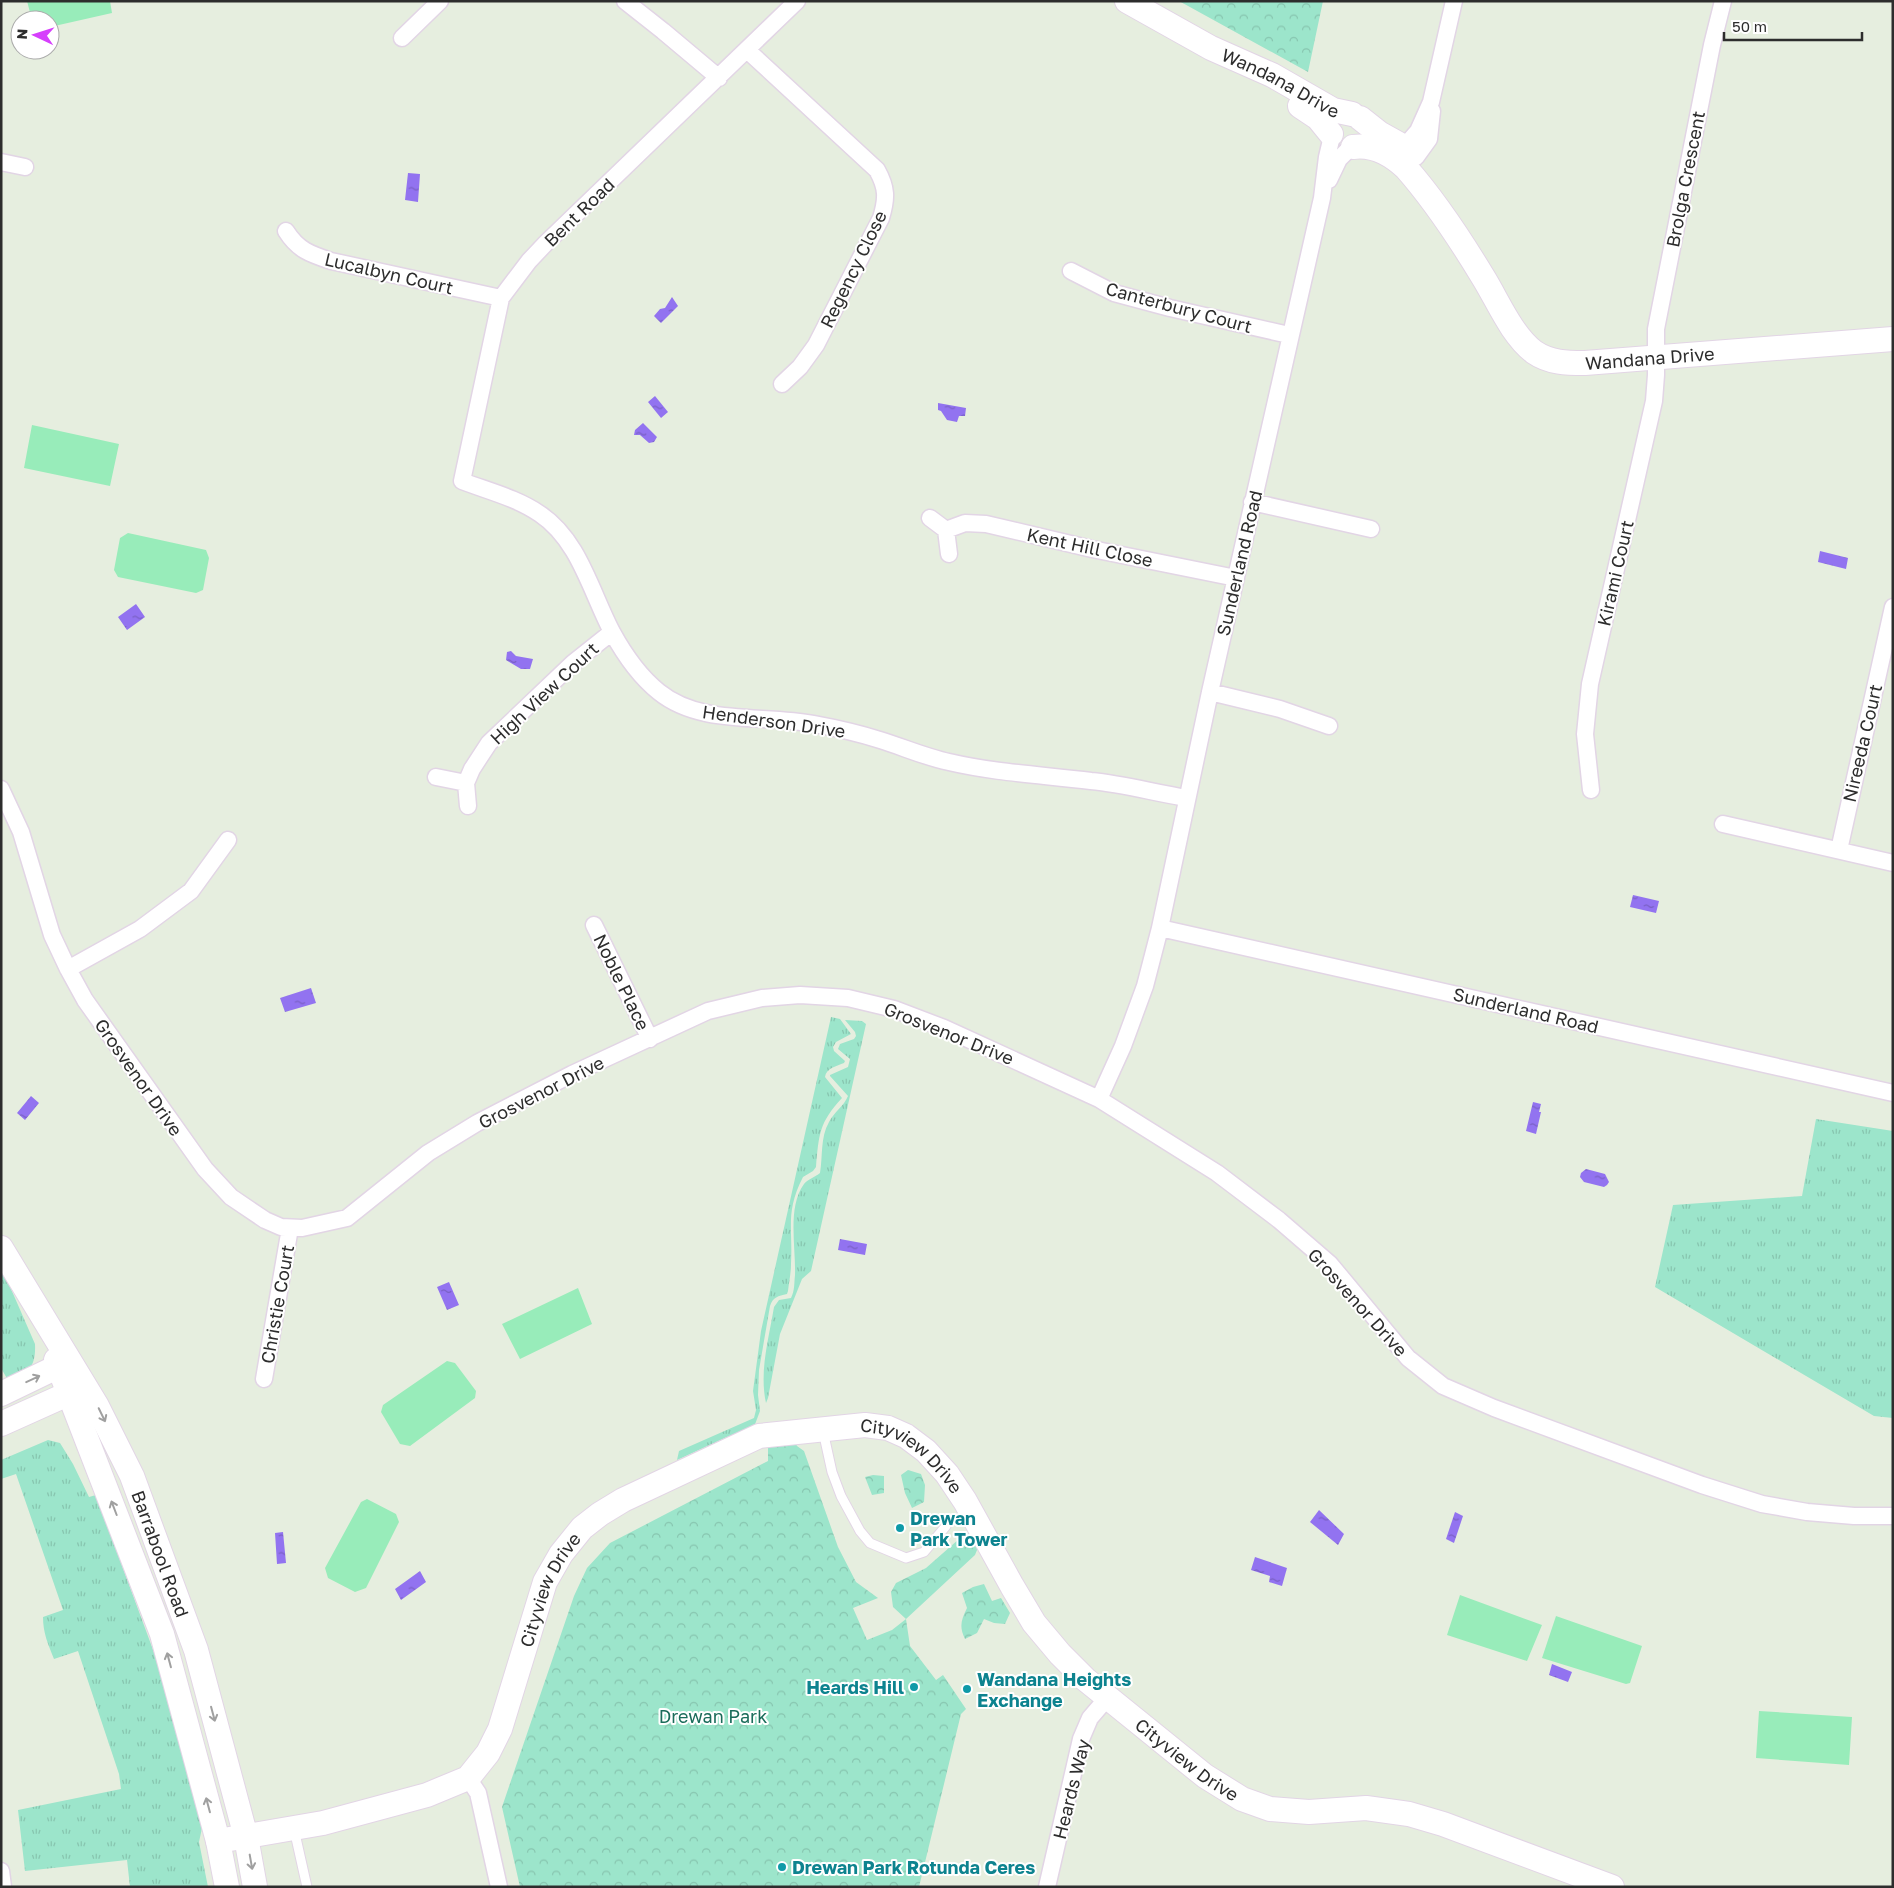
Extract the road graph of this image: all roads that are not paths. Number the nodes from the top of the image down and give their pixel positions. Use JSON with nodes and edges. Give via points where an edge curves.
{"nodes":[{"id":1,"x":440,"y":1,"type":"edge"},
{"id":2,"x":625,"y":1,"type":"edge"},
{"id":3,"x":797,"y":1,"type":"edge"},
{"id":4,"x":1127,"y":1,"type":"edge"},
{"id":5,"x":1454,"y":1,"type":"edge"},
{"id":6,"x":1723,"y":1,"type":"edge"},
{"id":7,"x":402,"y":38,"type":"dead end"},
{"id":8,"x":1211,"y":48,"type":"junction"},
{"id":9,"x":747,"y":50,"type":"junction"},
{"id":10,"x":719,"y":78,"type":"junction"},
{"id":11,"x":1356,"y":116,"type":"junction"},
{"id":12,"x":1342,"y":141,"type":"junction"},
{"id":13,"x":1407,"y":156,"type":"junction"},
{"id":14,"x":1,"y":162,"type":"edge"},
{"id":15,"x":25,"y":167,"type":"dead end"},
{"id":16,"x":286,"y":231,"type":"dead end"},
{"id":17,"x":1071,"y":271,"type":"dead end"},
{"id":18,"x":501,"y":298,"type":"junction"},
{"id":19,"x":1290,"y":335,"type":"junction"},
{"id":20,"x":1893,"y":339,"type":"edge"},
{"id":21,"x":1656,"y":357,"type":"junction"},
{"id":22,"x":782,"y":384,"type":"dead end"},
{"id":23,"x":462,"y":481,"type":"joint"},
{"id":24,"x":1252,"y":502,"type":"junction"},
{"id":25,"x":930,"y":518,"type":"dead end"},
{"id":26,"x":946,"y":530,"type":"junction"},
{"id":27,"x":1371,"y":530,"type":"dead end"},
{"id":28,"x":949,"y":554,"type":"dead end"},
{"id":29,"x":1236,"y":578,"type":"junction"},
{"id":30,"x":1893,"y":607,"type":"edge"},
{"id":31,"x":612,"y":632,"type":"junction"},
{"id":32,"x":1210,"y":692,"type":"junction"},
{"id":33,"x":1329,"y":726,"type":"dead end"},
{"id":34,"x":436,"y":776,"type":"dead end"},
{"id":35,"x":466,"y":782,"type":"junction"},
{"id":36,"x":1,"y":789,"type":"edge"},
{"id":37,"x":1591,"y":790,"type":"dead end"},
{"id":38,"x":1187,"y":798,"type":"junction"},
{"id":39,"x":468,"y":806,"type":"dead end"},
{"id":40,"x":1723,"y":824,"type":"dead end"},
{"id":41,"x":228,"y":840,"type":"dead end"},
{"id":42,"x":1838,"y":850,"type":"junction"},
{"id":43,"x":1893,"y":863,"type":"edge"},
{"id":44,"x":594,"y":924,"type":"dead end"},
{"id":45,"x":1160,"y":928,"type":"junction"},
{"id":46,"x":68,"y":968,"type":"junction"},
{"id":47,"x":650,"y":1039,"type":"junction"},
{"id":48,"x":1893,"y":1093,"type":"edge"},
{"id":49,"x":1099,"y":1099,"type":"junction"},
{"id":50,"x":290,"y":1228,"type":"junction"},
{"id":51,"x":1,"y":1248,"type":"edge"},
{"id":52,"x":69,"y":1377,"type":"junction"},
{"id":53,"x":264,"y":1380,"type":"dead end"},
{"id":54,"x":1,"y":1394,"type":"edge"},
{"id":55,"x":1,"y":1424,"type":"edge"},
{"id":56,"x":823,"y":1430,"type":"junction"},
{"id":57,"x":1893,"y":1516,"type":"edge"},
{"id":58,"x":946,"y":1526,"type":"dead end"},
{"id":59,"x":1108,"y":1697,"type":"junction"},
{"id":60,"x":468,"y":1778,"type":"junction"},
{"id":61,"x":294,"y":1829,"type":"junction"},
{"id":62,"x":246,"y":1837,"type":"junction"},
{"id":63,"x":218,"y":1841,"type":"junction"},
{"id":64,"x":1,"y":1871,"type":"edge"},
{"id":65,"x":3,"y":1887,"type":"edge"},
{"id":66,"x":227,"y":1887,"type":"edge"},
{"id":67,"x":255,"y":1887,"type":"edge"},
{"id":68,"x":307,"y":1887,"type":"edge"},
{"id":69,"x":499,"y":1887,"type":"edge"},
{"id":70,"x":1047,"y":1887,"type":"edge"},
{"id":71,"x":1612,"y":1887,"type":"edge"}],
"edges":[{"from":1,"to":7,"type":"street"},
{"from":2,"to":10,"type":"street"},
{"from":3,"to":9,"type":"street","name":"Bent Road"},
{"from":4,"to":8,"type":"street","name":"Wandana Drive"},
{"from":5,"to":13,"type":"street","via":[[1435,89]]},
{"from":6,"to":21,"type":"street","name":"Brolga Crescent","via":[[1656,329]]},
{"from":8,"to":11,"type":"street","name":"Wandana Drive","via":[[1265,71],[1334,110]]},
{"from":8,"to":12,"type":"street","name":"Wandana Drive","via":[[1254,80],[1310,112]]},
{"from":9,"to":10,"type":"street","name":"Bent Road"},
{"from":9,"to":22,"type":"street","name":"Regency Close","via":[[877,170],[885,183],[881,218],[816,345]]},
{"from":10,"to":18,"type":"street","name":"Bent Road","via":[[534,255]]},
{"from":11,"to":12,"type":"street","name":"Wandana Drive","via":[[1342,115],[1335,120]]},
{"from":11,"to":13,"type":"street","name":"Wandana Drive"},
{"from":12,"to":13,"type":"street","name":"Wandana Drive"},
{"from":12,"to":19,"type":"street","name":"Sunderland Road","via":[[1327,157],[1322,198]]},
{"from":13,"to":21,"type":"street","name":"Wandana Drive","via":[[1429,174],[1465,248],[1528,346],[1556,362]]},
{"from":14,"to":15,"type":"street"},
{"from":16,"to":18,"type":"street","name":"Lucalbyn Court","via":[[294,243],[331,261]]},
{"from":17,"to":19,"type":"street","name":"Canterbury Court","via":[[1114,293]]},
{"from":18,"to":23,"type":"street","name":"Bent Road"},
{"from":19,"to":24,"type":"street","name":"Sunderland Road"},
{"from":20,"to":21,"type":"street","name":"Wandana Drive"},
{"from":21,"to":37,"type":"street","name":"Kirami Court","via":[[1654,401],[1590,684],[1585,734]]},
{"from":23,"to":31,"type":"street","name":"Henderson Drive","via":[[522,503],[542,514],[553,525],[578,559]]},
{"from":24,"to":27,"type":"street"},
{"from":24,"to":29,"type":"street","name":"Sunderland Road"},
{"from":25,"to":26,"type":"street"},
{"from":26,"to":28,"type":"street"},
{"from":26,"to":29,"type":"street","name":"Kent Hill Close","via":[[964,523],[986,524]]},
{"from":29,"to":32,"type":"street","name":"Sunderland Road"},
{"from":30,"to":42,"type":"street","name":"Nireeda Court"},
{"from":31,"to":35,"type":"street","name":"High View Court","via":[[572,663],[489,743]]},
{"from":31,"to":38,"type":"street","name":"Henderson Drive","via":[[629,659],[659,692],[674,702],[711,714],[812,724],[858,734],[948,762],[1093,781]]},
{"from":32,"to":33,"type":"street","via":[[1280,709]]},
{"from":32,"to":38,"type":"street","name":"Sunderland Road"},
{"from":34,"to":35,"type":"street"},
{"from":35,"to":39,"type":"street"},
{"from":36,"to":46,"type":"street","name":"Grosvenor Drive","via":[[21,832],[52,936]]},
{"from":38,"to":45,"type":"street","name":"Sunderland Road"},
{"from":40,"to":42,"type":"street"},
{"from":41,"to":46,"type":"street","via":[[191,891],[140,929]]},
{"from":42,"to":43,"type":"street"},
{"from":44,"to":47,"type":"street","name":"Noble Place"},
{"from":45,"to":48,"type":"street","name":"Sunderland Road"},
{"from":45,"to":49,"type":"street","name":"Sunderland Road","via":[[1145,986]]},
{"from":46,"to":50,"type":"street","name":"Grosvenor Drive","via":[[85,1000],[205,1169],[231,1198],[252,1213]]},
{"from":47,"to":49,"type":"street","name":"Grosvenor Drive","via":[[708,1011],[762,998],[800,994],[848,998],[894,1008],[944,1028]]},
{"from":47,"to":50,"type":"street","name":"Grosvenor Drive","via":[[572,1074],[477,1123],[428,1153],[347,1218]]},
{"from":49,"to":57,"type":"street","name":"Grosvenor Drive","via":[[1216,1173],[1279,1220],[1330,1264],[1408,1358],[1443,1386],[1702,1485],[1762,1504],[1807,1512]]},
{"from":50,"to":53,"type":"street","name":"Christie Court"},
{"from":51,"to":52,"type":"street","name":"Barrabool Road"},
{"from":54,"to":52,"type":"street","one_way":true},
{"from":52,"to":55,"type":"street"},
{"from":52,"to":62,"type":"street","name":"Barrabool Road","one_way":true,"via":[[97,1406],[132,1476],[196,1650]]},
{"from":63,"to":52,"type":"street","name":"Barrabool Road","one_way":true,"via":[[162,1634]]},
{"from":56,"to":58,"type":"lane","via":[[841,1496],[870,1543],[906,1558],[924,1552]]},
{"from":56,"to":59,"type":"street","name":"Cityview Drive","via":[[865,1425],[888,1428],[926,1450],[965,1501],[1034,1623],[1060,1654]]},
{"from":56,"to":60,"type":"street","name":"Cityview Drive","via":[[775,1433],[752,1439],[623,1500],[582,1528],[560,1554],[545,1582],[500,1729],[488,1753]]},
{"from":59,"to":70,"type":"street","name":"Heards Way","via":[[1090,1718],[1081,1739]]},
{"from":59,"to":71,"type":"street","name":"Cityview Drive","via":[[1205,1776],[1242,1799],[1270,1808],[1309,1812],[1366,1808],[1409,1814]]},
{"from":60,"to":61,"type":"street","name":"Cityview Drive","via":[[427,1795]]},
{"from":60,"to":69,"type":"street","via":[[478,1793]]},
{"from":61,"to":62,"type":"street","name":"Cityview Drive"},
{"from":61,"to":68,"type":"lane"},
{"from":62,"to":63,"type":"street","name":"Cityview Drive"},
{"from":62,"to":67,"type":"street","name":"Barrabool Road","one_way":true},
{"from":63,"to":66,"type":"street","name":"Barrabool Road"},
{"from":64,"to":65,"type":"street"}]}
